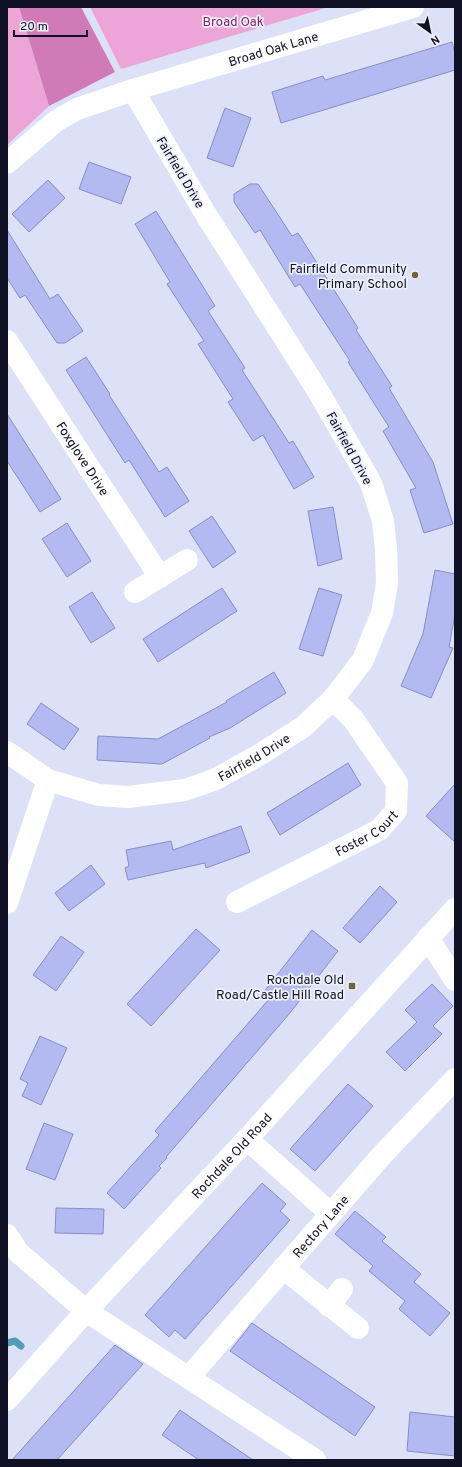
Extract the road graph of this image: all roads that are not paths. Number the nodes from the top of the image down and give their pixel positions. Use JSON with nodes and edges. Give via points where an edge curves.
{"nodes":[{"id":1,"x":413,"y":7,"type":"edge"},
{"id":2,"x":133,"y":90,"type":"junction"},
{"id":3,"x":7,"y":163,"type":"edge"},
{"id":4,"x":7,"y":341,"type":"edge"},
{"id":5,"x":187,"y":560,"type":"dead end"},
{"id":6,"x":160,"y":577,"type":"junction"},
{"id":7,"x":135,"y":592,"type":"dead end"},
{"id":8,"x":333,"y":699,"type":"junction"},
{"id":9,"x":7,"y":752,"type":"edge"},
{"id":10,"x":48,"y":780,"type":"junction"},
{"id":11,"x":237,"y":902,"type":"dead end"},
{"id":12,"x":7,"y":903,"type":"edge"},
{"id":13,"x":455,"y":909,"type":"edge"},
{"id":14,"x":428,"y":938,"type":"junction"},
{"id":15,"x":455,"y":980,"type":"edge"},
{"id":16,"x":455,"y":1079,"type":"edge"},
{"id":17,"x":247,"y":1139,"type":"junction"},
{"id":18,"x":330,"y":1213,"type":"junction"},
{"id":19,"x":7,"y":1235,"type":"edge"},
{"id":20,"x":283,"y":1268,"type":"junction"},
{"id":21,"x":342,"y":1289,"type":"dead end"},
{"id":22,"x":329,"y":1306,"type":"junction"},
{"id":23,"x":86,"y":1312,"type":"junction"},
{"id":24,"x":358,"y":1328,"type":"dead end"},
{"id":25,"x":189,"y":1377,"type":"junction"},
{"id":26,"x":7,"y":1400,"type":"edge"},
{"id":27,"x":316,"y":1460,"type":"edge"}],
"edges":[{"from":1,"to":2,"type":"street","name":"Broad Oak Lane"},
{"from":2,"to":3,"type":"street","via":[[77,109],[56,121]]},
{"from":2,"to":8,"type":"street","name":"Fairfield Drive","via":[[205,213],[318,391],[371,483],[383,522],[386,549],[387,583],[382,614],[363,660]]},
{"from":4,"to":6,"type":"street","name":"Foxglove Drive"},
{"from":5,"to":6,"type":"street"},
{"from":6,"to":7,"type":"street"},
{"from":8,"to":10,"type":"street","name":"Fairfield Drive","via":[[303,726],[259,754],[216,779],[185,790],[128,797],[99,795]]},
{"from":8,"to":11,"type":"street","name":"Foster Court","via":[[353,719],[397,783],[396,811],[379,830]]},
{"from":9,"to":10,"type":"street","name":"Fairfield Drive"},
{"from":10,"to":12,"type":"street"},
{"from":13,"to":14,"type":"street","name":"Rochdale Old Road"},
{"from":14,"to":15,"type":"street"},
{"from":14,"to":17,"type":"street","name":"Rochdale Old Road"},
{"from":16,"to":18,"type":"street","name":"Rectory Lane","via":[[382,1154]]},
{"from":17,"to":18,"type":"street"},
{"from":17,"to":23,"type":"street","name":"Rochdale Old Road"},
{"from":18,"to":20,"type":"street","name":"Rectory Lane"},
{"from":19,"to":23,"type":"street","via":[[18,1252]]},
{"from":20,"to":22,"type":"street"},
{"from":20,"to":25,"type":"street","name":"Rectory Lane"},
{"from":21,"to":22,"type":"street"},
{"from":22,"to":24,"type":"street"},
{"from":23,"to":25,"type":"street"},
{"from":23,"to":26,"type":"street","name":"Rochdale Old Road"},
{"from":25,"to":27,"type":"street"}]}
